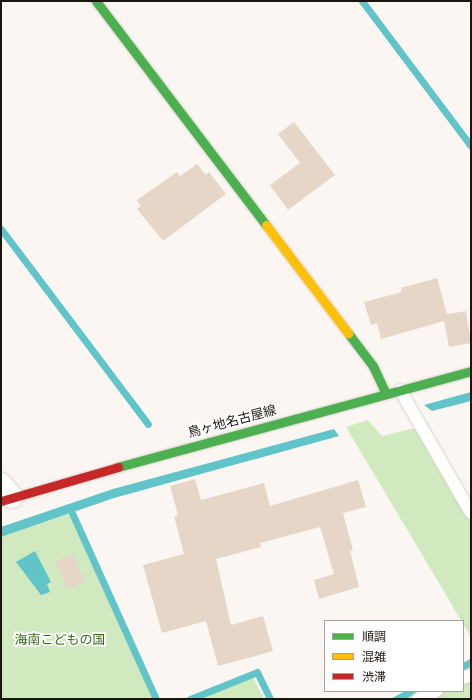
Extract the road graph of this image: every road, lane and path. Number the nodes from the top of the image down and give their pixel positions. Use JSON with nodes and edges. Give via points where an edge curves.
{"nodes":[{"id":1,"x":96,"y":1,"type":"edge"},
{"id":2,"x":471,"y":371,"type":"edge"},
{"id":3,"x":400,"y":390,"type":"junction"},
{"id":4,"x":386,"y":394,"type":"junction"},
{"id":5,"x":5,"y":494,"type":"edge"},
{"id":6,"x":471,"y":513,"type":"edge"},
{"id":7,"x":434,"y":692,"type":"edge"},
{"id":8,"x":418,"y":699,"type":"edge"}],
"edges":[{"from":1,"to":4,"type":"street","via":[[373,366]]},
{"from":2,"to":3,"type":"street","name":"鳥ヶ地名古屋線"},
{"from":3,"to":4,"type":"street","name":"鳥ヶ地名古屋線"},
{"from":3,"to":6,"type":"lane"},
{"from":4,"to":5,"type":"street","name":"鳥ヶ地名古屋線"},
{"from":7,"to":8,"type":"lane"}]}
